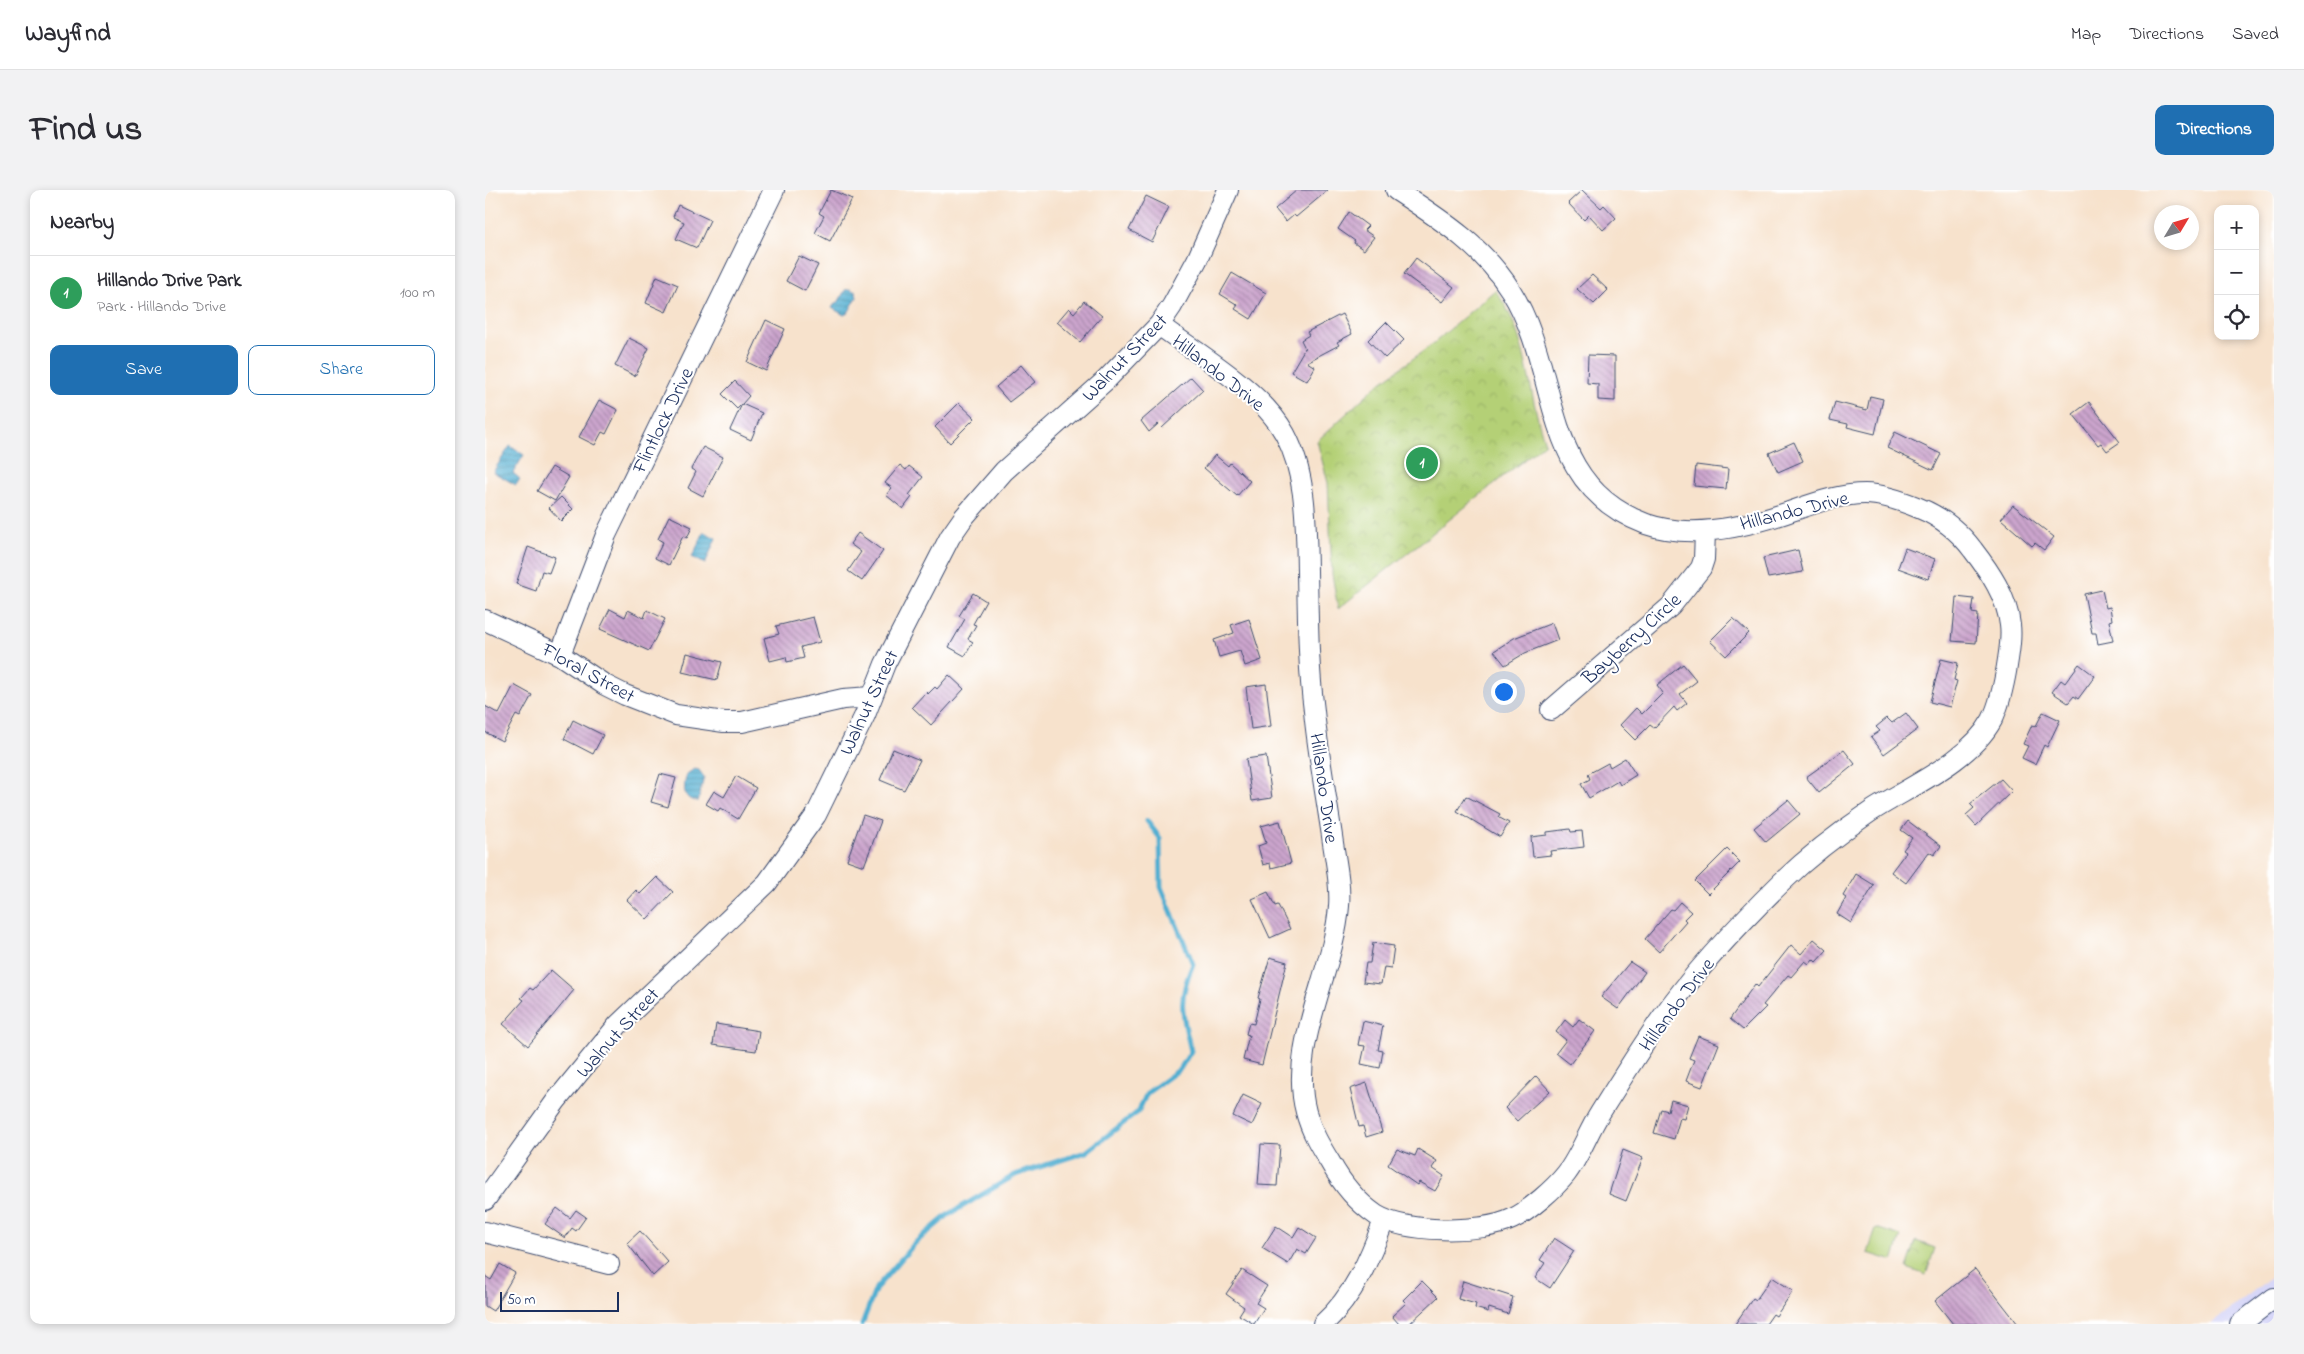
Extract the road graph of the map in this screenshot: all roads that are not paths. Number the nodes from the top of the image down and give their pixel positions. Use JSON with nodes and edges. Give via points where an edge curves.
{"nodes":[{"id":1,"x":774,"y":190,"type":"edge"},
{"id":2,"x":1229,"y":190,"type":"edge"},
{"id":3,"x":1397,"y":190,"type":"edge"},
{"id":4,"x":1159,"y":325,"type":"junction"},
{"id":5,"x":1705,"y":532,"type":"junction"},
{"id":6,"x":485,"y":620,"type":"edge"},
{"id":7,"x":560,"y":655,"type":"junction"},
{"id":8,"x":872,"y":697,"type":"junction"},
{"id":9,"x":1551,"y":710,"type":"dead end"},
{"id":10,"x":485,"y":1200,"type":"edge"},
{"id":11,"x":1384,"y":1220,"type":"junction"},
{"id":12,"x":485,"y":1232,"type":"edge"},
{"id":13,"x":609,"y":1264,"type":"dead end"},
{"id":14,"x":2274,"y":1298,"type":"edge"},
{"id":15,"x":1323,"y":1324,"type":"edge"},
{"id":16,"x":2240,"y":1324,"type":"edge"}],
"edges":[{"from":1,"to":7,"type":"street","name":"Flintlock Drive","via":[[606,535]]},
{"from":2,"to":4,"type":"street","name":"Walnut Street","via":[[1197,260]]},
{"from":3,"to":5,"type":"street","name":"Hillando Drive","via":[[1475,246],[1493,264],[1514,295],[1539,351],[1561,439],[1596,493],[1619,511],[1649,525]]},
{"from":4,"to":8,"type":"street","name":"Walnut Street","via":[[1106,380],[1003,471],[964,517],[918,598]]},
{"from":4,"to":11,"type":"street","name":"Hillando Drive","via":[[1264,404],[1292,446],[1301,478],[1313,709],[1339,886],[1336,928],[1303,1062],[1302,1091],[1313,1134],[1340,1180],[1367,1209]]},
{"from":5,"to":9,"type":"street","name":"Bayberry Circle","via":[[1701,568],[1671,606]]},
{"from":5,"to":11,"type":"street","name":"Hillando Drive","via":[[1771,518],[1828,499],[1859,494],[1899,500],[1943,521],[1966,540],[1987,567],[2008,614],[2011,642],[2003,688],[1994,716],[1983,733],[1954,760],[1867,814],[1815,853],[1724,942],[1662,1018],[1595,1120],[1567,1174],[1532,1206],[1514,1218],[1477,1228],[1415,1226]]},
{"from":6,"to":7,"type":"street","name":"Floral Street"},
{"from":7,"to":8,"type":"street","name":"Floral Street","via":[[625,695],[676,715],[705,720],[743,722],[843,699]]},
{"from":8,"to":10,"type":"street","name":"Walnut Street","via":[[816,815],[767,883],[618,1025],[556,1101]]},
{"from":11,"to":15,"type":"street","via":[[1363,1271],[1350,1293]]},
{"from":12,"to":13,"type":"street"},
{"from":14,"to":16,"type":"street"}]}
